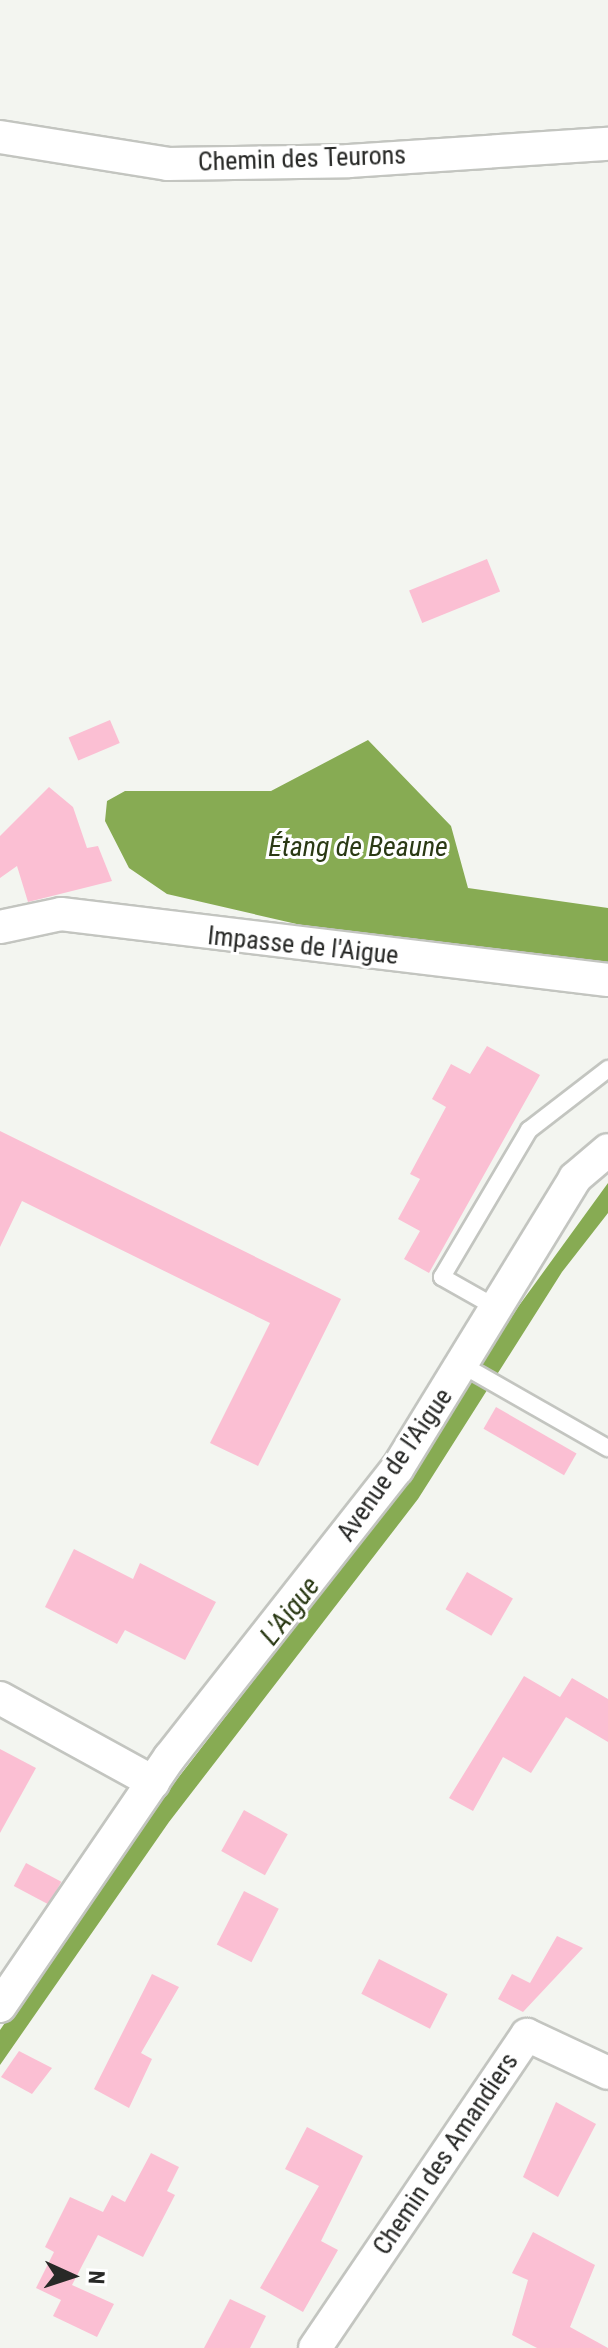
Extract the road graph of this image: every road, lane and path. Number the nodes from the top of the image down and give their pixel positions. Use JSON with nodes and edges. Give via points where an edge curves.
{"nodes":[{"id":1,"x":0,"y":137,"type":"edge"},
{"id":2,"x":608,"y":144,"type":"edge"},
{"id":3,"x":0,"y":927,"type":"edge"},
{"id":4,"x":608,"y":980,"type":"edge"},
{"id":5,"x":608,"y":1069,"type":"edge"},
{"id":6,"x":608,"y":1150,"type":"edge"},
{"id":7,"x":495,"y":1307,"type":"junction"},
{"id":8,"x":464,"y":1366,"type":"junction"},
{"id":9,"x":608,"y":1448,"type":"edge"},
{"id":10,"x":0,"y":1698,"type":"edge"},
{"id":11,"x":153,"y":1782,"type":"junction"},
{"id":12,"x":0,"y":2006,"type":"edge"},
{"id":13,"x":608,"y":2073,"type":"edge"},
{"id":14,"x":315,"y":2348,"type":"edge"}],
"edges":[{"from":1,"to":2,"type":"street","name":"Chemin des Teurons","via":[[168,164],[349,161]]},
{"from":3,"to":4,"type":"street","name":"Impasse de l'Aigue","via":[[61,914]]},
{"from":5,"to":7,"type":"lane","via":[[529,1130],[442,1277]]},
{"from":6,"to":7,"type":"street","name":"Avenue de l'Aigue","via":[[575,1178]]},
{"from":7,"to":8,"type":"street","name":"Avenue de l'Aigue"},
{"from":8,"to":9,"type":"lane"},
{"from":8,"to":11,"type":"street","name":"Avenue de l'Aigue","via":[[388,1481]]},
{"from":10,"to":11,"type":"street"},
{"from":11,"to":12,"type":"street","name":"Avenue de l'Aigue"},
{"from":13,"to":14,"type":"street","name":"Chemin des Amandiers","via":[[527,2035]]}]}
